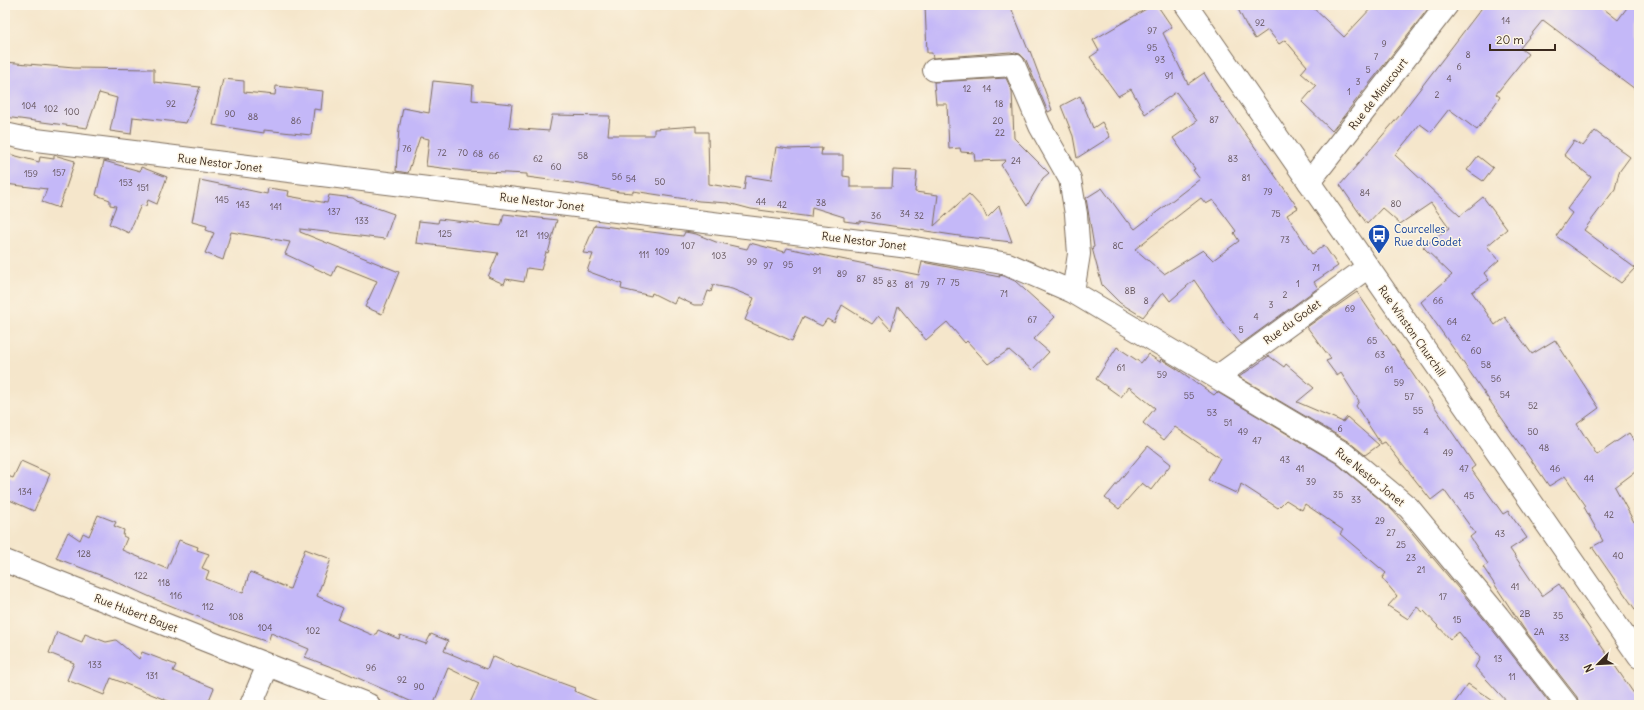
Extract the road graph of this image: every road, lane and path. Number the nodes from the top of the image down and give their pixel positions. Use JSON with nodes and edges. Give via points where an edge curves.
{"nodes":[{"id":1,"x":1186,"y":5,"type":"edge"},
{"id":2,"x":1447,"y":5,"type":"edge"},
{"id":3,"x":934,"y":70,"type":"dead end"},
{"id":4,"x":5,"y":134,"type":"edge"},
{"id":5,"x":1309,"y":182,"type":"junction"},
{"id":6,"x":1368,"y":266,"type":"junction"},
{"id":7,"x":1073,"y":292,"type":"junction"},
{"id":8,"x":1217,"y":377,"type":"junction"},
{"id":9,"x":5,"y":561,"type":"edge"},
{"id":10,"x":1639,"y":657,"type":"edge"},
{"id":11,"x":268,"y":665,"type":"junction"},
{"id":12,"x":251,"y":705,"type":"edge"},
{"id":13,"x":368,"y":705,"type":"edge"},
{"id":14,"x":1567,"y":705,"type":"edge"}],
"edges":[{"from":1,"to":5,"type":"street","name":"Rue Winston Churchill"},
{"from":2,"to":5,"type":"street","name":"Rue de Miaucourt"},
{"from":3,"to":7,"type":"street","via":[[1014,65],[1040,126],[1070,179],[1079,254]]},
{"from":4,"to":7,"type":"street","name":"Rue Nestor Jonet","via":[[44,141],[909,246],[1008,264]]},
{"from":5,"to":6,"type":"street","name":"Rue Winston Churchill"},
{"from":6,"to":8,"type":"street","name":"Rue du Godet"},
{"from":6,"to":10,"type":"street","name":"Rue Winston Churchill"},
{"from":7,"to":8,"type":"street","name":"Rue Nestor Jonet"},
{"from":8,"to":14,"type":"street","name":"Rue Nestor Jonet","via":[[1343,453],[1409,508]]},
{"from":9,"to":11,"type":"street","name":"Rue Hubert Bayet"},
{"from":11,"to":12,"type":"street"},
{"from":11,"to":13,"type":"street","name":"Rue Hubert Bayet"}]}
